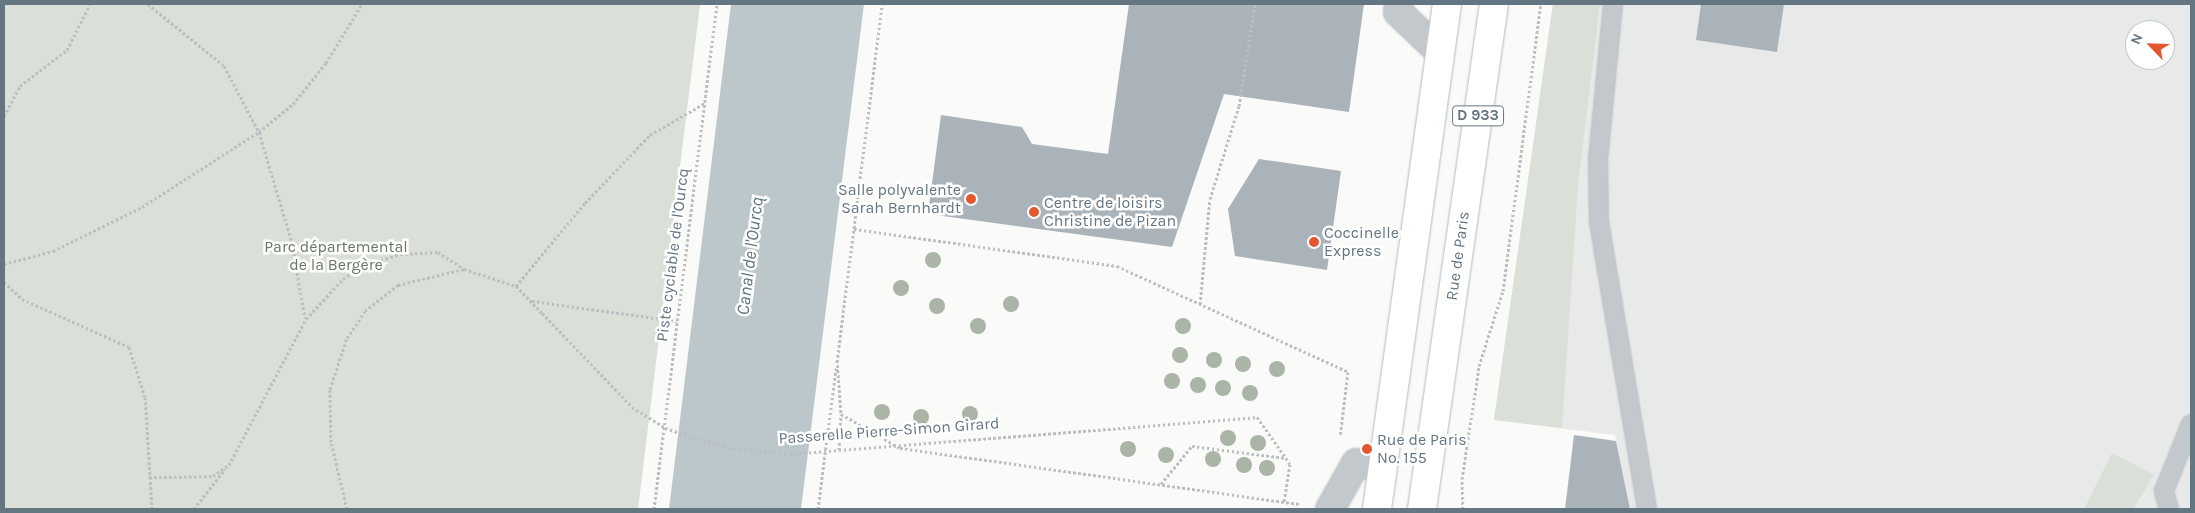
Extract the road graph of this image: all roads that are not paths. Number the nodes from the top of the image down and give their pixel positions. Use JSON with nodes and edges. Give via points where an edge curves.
{"nodes":[{"id":1,"x":1399,"y":4,"type":"edge"},
{"id":2,"x":1447,"y":4,"type":"edge"},
{"id":3,"x":1494,"y":4,"type":"edge"},
{"id":4,"x":1613,"y":4,"type":"edge"},
{"id":5,"x":1440,"y":52,"type":"junction"},
{"id":6,"x":2191,"y":424,"type":"edge"},
{"id":7,"x":1383,"y":467,"type":"junction"},
{"id":8,"x":1330,"y":509,"type":"edge"},
{"id":9,"x":1378,"y":509,"type":"edge"},
{"id":10,"x":1422,"y":509,"type":"edge"},
{"id":11,"x":1647,"y":509,"type":"edge"},
{"id":12,"x":2169,"y":509,"type":"edge"}],
"edges":[{"from":1,"to":5,"type":"street","via":[[1398,12]]},
{"from":2,"to":5,"type":"main road","number":"D 933"},
{"from":3,"to":10,"type":"main road","name":"Rue de Paris","number":"D 933"},
{"from":4,"to":11,"type":"lane","via":[[1598,158],[1600,222]]},
{"from":5,"to":7,"type":"main road","number":"D 933"},
{"from":6,"to":12,"type":"lane","via":[[2164,491]]},
{"from":7,"to":8,"type":"street","via":[[1356,463]]},
{"from":7,"to":9,"type":"main road","number":"D 933"}]}
